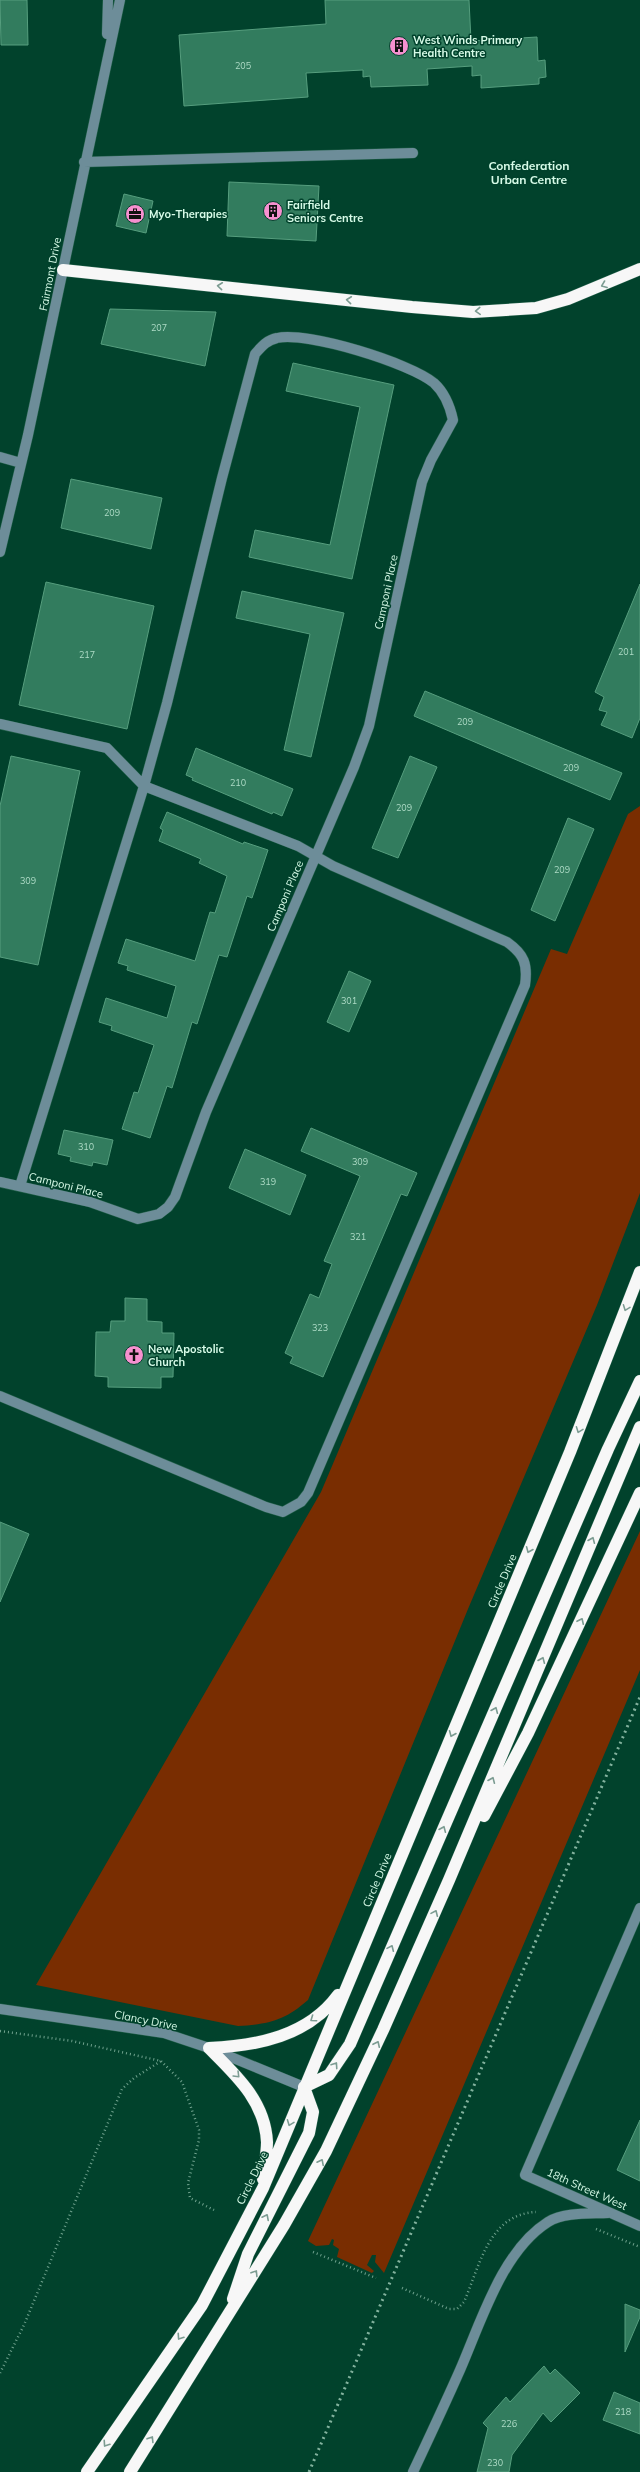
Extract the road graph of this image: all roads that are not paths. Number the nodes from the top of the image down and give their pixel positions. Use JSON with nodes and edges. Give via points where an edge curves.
{"nodes":[{"id":1,"x":108,"y":0,"type":"edge"},
{"id":2,"x":120,"y":0,"type":"edge"},
{"id":3,"x":106,"y":56,"type":"junction"},
{"id":4,"x":412,"y":153,"type":"dead end"},
{"id":5,"x":84,"y":162,"type":"junction"},
{"id":6,"x":640,"y":269,"type":"edge"},
{"id":7,"x":63,"y":270,"type":"junction"},
{"id":8,"x":0,"y":457,"type":"edge"},
{"id":9,"x":21,"y":463,"type":"junction"},
{"id":10,"x":3,"y":525,"type":"edge"},
{"id":11,"x":0,"y":552,"type":"edge"},
{"id":12,"x":0,"y":724,"type":"edge"},
{"id":13,"x":144,"y":786,"type":"junction"},
{"id":14,"x":316,"y":854,"type":"junction"},
{"id":15,"x":0,"y":1182,"type":"edge"},
{"id":16,"x":20,"y":1186,"type":"junction"},
{"id":17,"x":640,"y":1272,"type":"edge"},
{"id":18,"x":640,"y":1381,"type":"edge"},
{"id":19,"x":0,"y":1396,"type":"edge"},
{"id":20,"x":640,"y":1427,"type":"edge"},
{"id":21,"x":640,"y":1493,"type":"edge"},
{"id":22,"x":450,"y":1880,"type":"junction"},
{"id":23,"x":640,"y":1908,"type":"edge"},
{"id":24,"x":349,"y":1981,"type":"junction"},
{"id":25,"x":0,"y":2009,"type":"edge"},
{"id":26,"x":209,"y":2048,"type":"junction"},
{"id":27,"x":304,"y":2087,"type":"junction"},
{"id":28,"x":263,"y":2188,"type":"junction"},
{"id":29,"x":610,"y":2213,"type":"junction"},
{"id":30,"x":640,"y":2226,"type":"edge"},
{"id":31,"x":227,"y":2319,"type":"junction"},
{"id":32,"x":87,"y":2472,"type":"edge"},
{"id":33,"x":130,"y":2472,"type":"edge"},
{"id":34,"x":413,"y":2472,"type":"edge"}],
"edges":[{"from":1,"to":3,"type":"street"},
{"from":2,"to":3,"type":"street","name":"Fairmont Drive"},
{"from":3,"to":5,"type":"street","name":"Fairmont Drive"},
{"from":4,"to":5,"type":"street"},
{"from":5,"to":7,"type":"street","name":"Fairmont Drive"},
{"from":6,"to":7,"type":"highway","one_way":true,"via":[[575,296],[536,308],[473,312]]},
{"from":7,"to":9,"type":"street","name":"Fairmont Drive"},
{"from":8,"to":9,"type":"street"},
{"from":9,"to":10,"type":"street","name":"Fairmont Drive"},
{"from":10,"to":11,"type":"street","name":"Fairmont Drive"},
{"from":12,"to":13,"type":"street","via":[[107,748]]},
{"from":13,"to":14,"type":"street"},
{"from":13,"to":14,"type":"street","name":"Camponi Place","via":[[256,354],[264,343],[276,338],[307,338],[398,364],[434,384],[443,394],[453,420],[422,482],[369,726]]},
{"from":13,"to":16,"type":"street"},
{"from":14,"to":16,"type":"street","name":"Camponi Place","via":[[206,1112],[175,1197],[168,1207],[159,1214],[138,1219],[90,1202]]},
{"from":14,"to":19,"type":"street","via":[[333,866],[507,942],[518,950],[525,960],[527,972],[525,985],[308,1493],[301,1502],[283,1512],[266,1508]]},
{"from":15,"to":16,"type":"street","name":"Camponi Place"},
{"from":17,"to":24,"type":"highway","name":"Circle Drive","one_way":true,"via":[[570,1452]]},
{"from":27,"to":18,"type":"highway","one_way":true,"via":[[329,2075],[350,2044],[604,1456]]},
{"from":22,"to":20,"type":"highway","one_way":true},
{"from":22,"to":21,"type":"highway","one_way":true,"via":[[528,1734]]},
{"from":31,"to":22,"type":"highway","one_way":true,"via":[[319,2165]]},
{"from":23,"to":29,"type":"street","name":"18th Street West","via":[[525,2175]]},
{"from":24,"to":26,"type":"highway","one_way":true,"via":[[329,2007],[280,2038],[242,2046]]},
{"from":24,"to":27,"type":"highway","name":"Circle Drive"},
{"from":25,"to":26,"type":"street","name":"Clancy Drive","via":[[164,2033]]},
{"from":26,"to":27,"type":"street","name":"Clancy Drive"},
{"from":26,"to":28,"type":"highway","one_way":true,"via":[[242,2080],[258,2104],[266,2142]]},
{"from":27,"to":28,"type":"highway","name":"Circle Drive","one_way":true},
{"from":31,"to":27,"type":"highway","one_way":true,"via":[[248,2254],[309,2133],[313,2112]]},
{"from":28,"to":32,"type":"highway","name":"Circle Drive","one_way":true,"via":[[202,2305]]},
{"from":29,"to":30,"type":"street","name":"18th Street West"},
{"from":29,"to":34,"type":"street","via":[[564,2216],[549,2221],[531,2235],[512,2258],[493,2294]]},
{"from":33,"to":31,"type":"highway","one_way":true}]}
